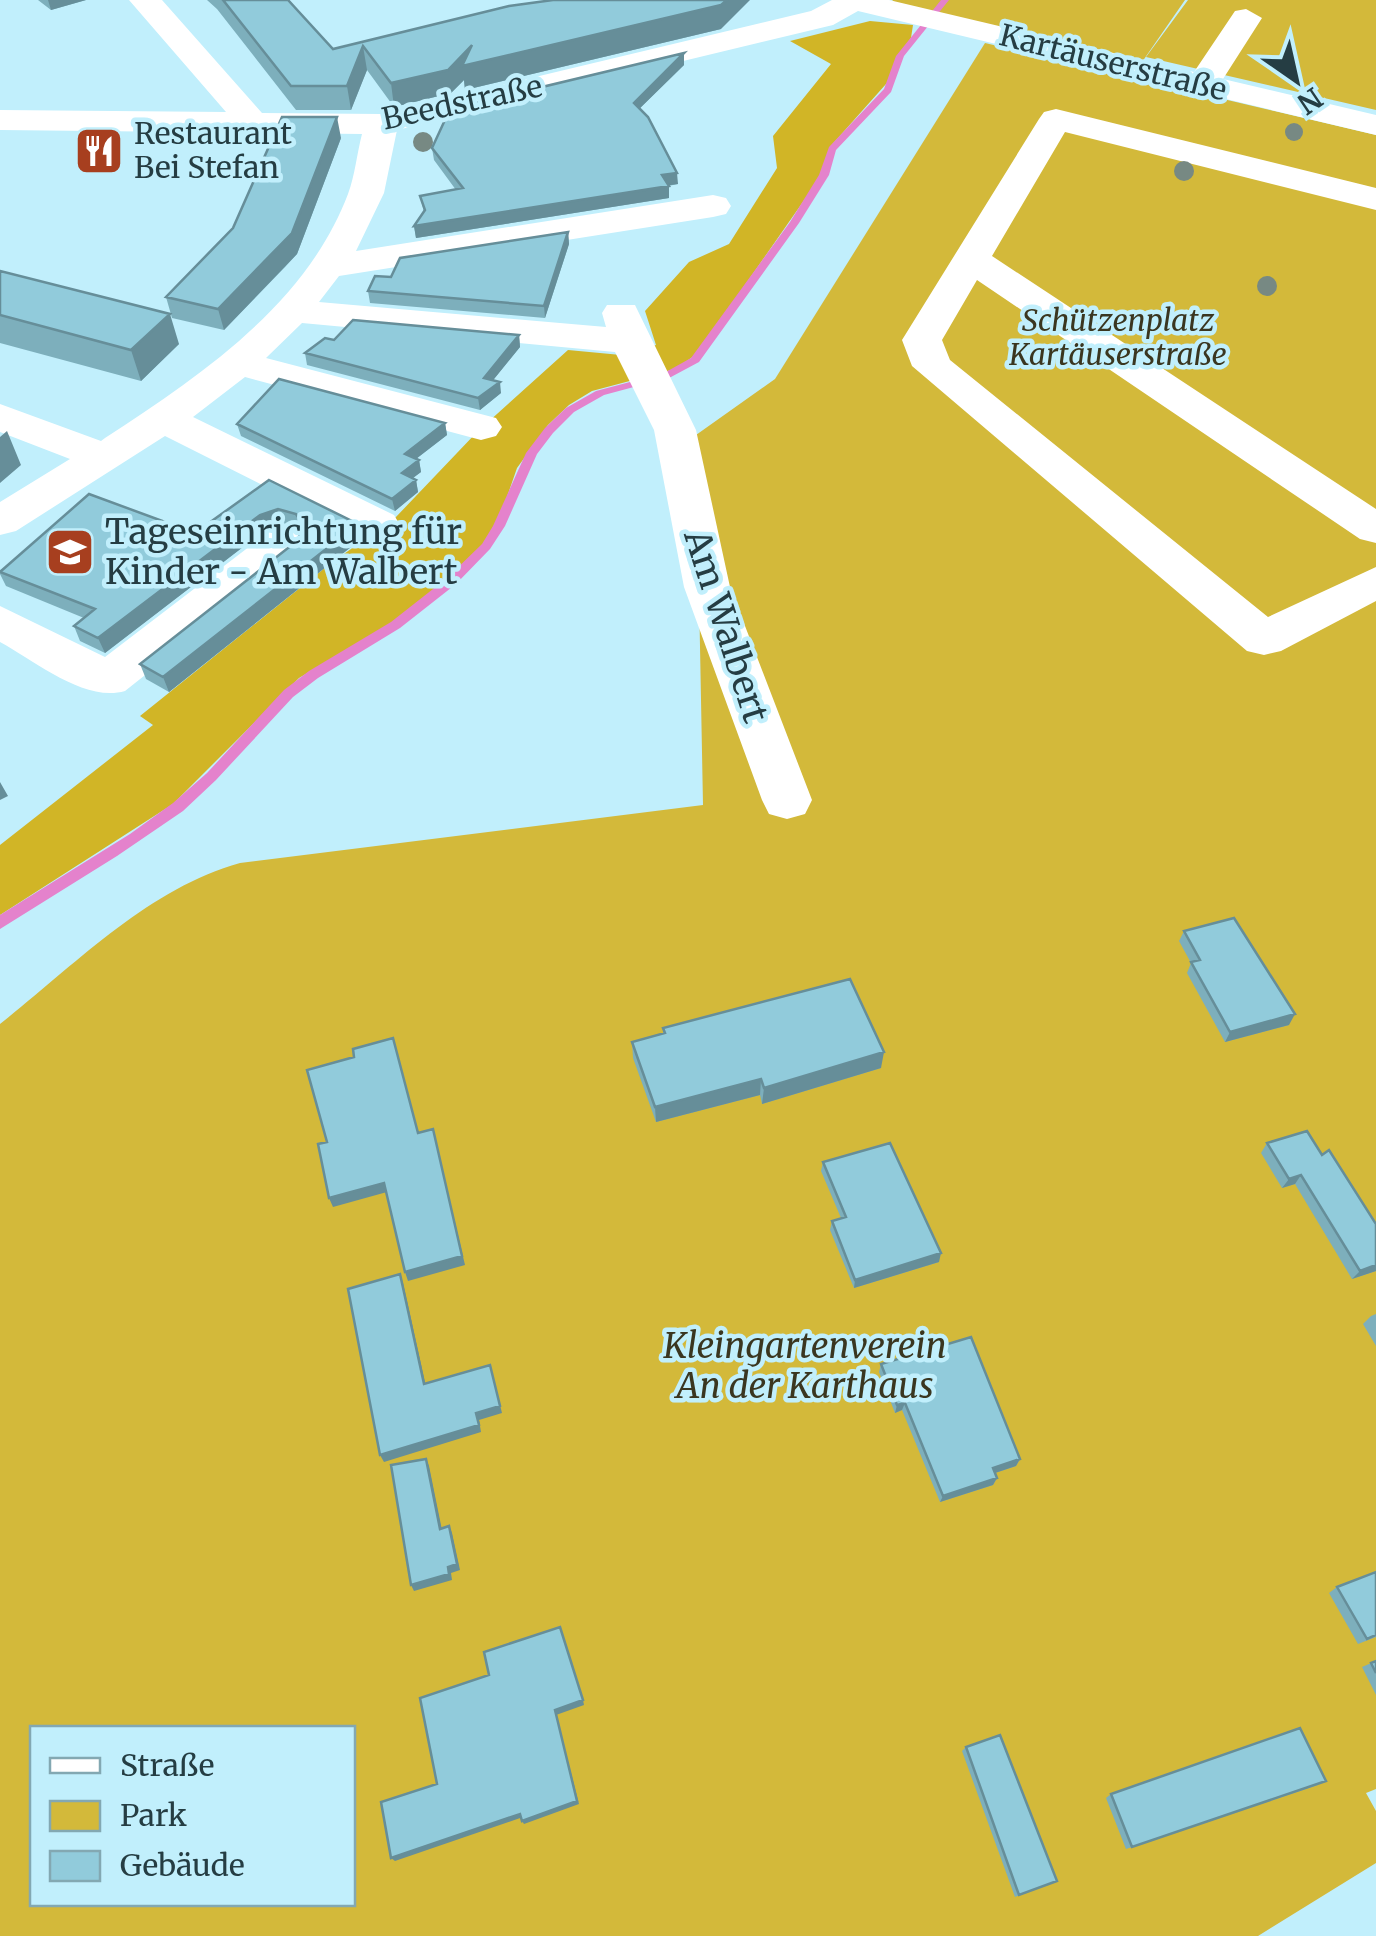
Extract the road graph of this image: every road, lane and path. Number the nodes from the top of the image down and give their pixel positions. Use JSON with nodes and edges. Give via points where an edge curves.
{"nodes":[{"id":1,"x":144,"y":0,"type":"edge"},
{"id":2,"x":852,"y":0,"type":"edge"},
{"id":3,"x":1246,"y":18,"type":"dead end"},
{"id":4,"x":1094,"y":59,"type":"junction"},
{"id":5,"x":1202,"y":85,"type":"junction"},
{"id":6,"x":0,"y":120,"type":"edge"},
{"id":7,"x":250,"y":120,"type":"junction"},
{"id":8,"x":1056,"y":120,"type":"junction"},
{"id":9,"x":381,"y":124,"type":"junction"},
{"id":10,"x":1376,"y":125,"type":"edge"},
{"id":11,"x":1376,"y":198,"type":"edge"},
{"id":12,"x":713,"y":206,"type":"dead end"},
{"id":13,"x":971,"y":259,"type":"junction"},
{"id":14,"x":330,"y":266,"type":"junction"},
{"id":15,"x":293,"y":311,"type":"junction"},
{"id":16,"x":236,"y":362,"type":"junction"},
{"id":17,"x":0,"y":416,"type":"edge"},
{"id":18,"x":162,"y":418,"type":"junction"},
{"id":19,"x":481,"y":428,"type":"dead end"},
{"id":20,"x":103,"y":457,"type":"junction"},
{"id":21,"x":0,"y":521,"type":"edge"},
{"id":22,"x":378,"y":524,"type":"dead end"},
{"id":23,"x":1376,"y":529,"type":"edge"},
{"id":24,"x":283,"y":543,"type":"dead end"},
{"id":25,"x":1376,"y":582,"type":"edge"},
{"id":26,"x":0,"y":622,"type":"edge"},
{"id":27,"x":787,"y":800,"type":"dead end"}],
"edges":[{"from":1,"to":7,"type":"street"},
{"from":2,"to":4,"type":"street","name":"Kartäuserstraße"},
{"from":2,"to":9,"type":"street","name":"Beedstraße","via":[[822,18]]},
{"from":3,"to":5,"type":"street"},
{"from":4,"to":5,"type":"street","name":"Kartäuserstraße"},
{"from":4,"to":8,"type":"street"},
{"from":5,"to":10,"type":"street","name":"Kartäuserstraße"},
{"from":6,"to":7,"type":"street","name":"Beedstraße"},
{"from":7,"to":9,"type":"street","name":"Beedstraße"},
{"from":8,"to":11,"type":"street"},
{"from":8,"to":13,"type":"street"},
{"from":9,"to":14,"type":"street","via":[[378,161],[360,218]]},
{"from":12,"to":14,"type":"street"},
{"from":13,"to":23,"type":"street"},
{"from":13,"to":25,"type":"street","via":[[922,340],[932,366],[1264,639]]},
{"from":14,"to":15,"type":"street"},
{"from":15,"to":16,"type":"street"},
{"from":15,"to":27,"type":"street","name":"Am Walbert","via":[[629,336],[675,430],[708,587]]},
{"from":16,"to":18,"type":"street"},
{"from":16,"to":19,"type":"street"},
{"from":17,"to":20,"type":"street"},
{"from":18,"to":20,"type":"street"},
{"from":18,"to":22,"type":"street"},
{"from":20,"to":21,"type":"street"},
{"from":24,"to":26,"type":"street","via":[[108,678]]}]}
